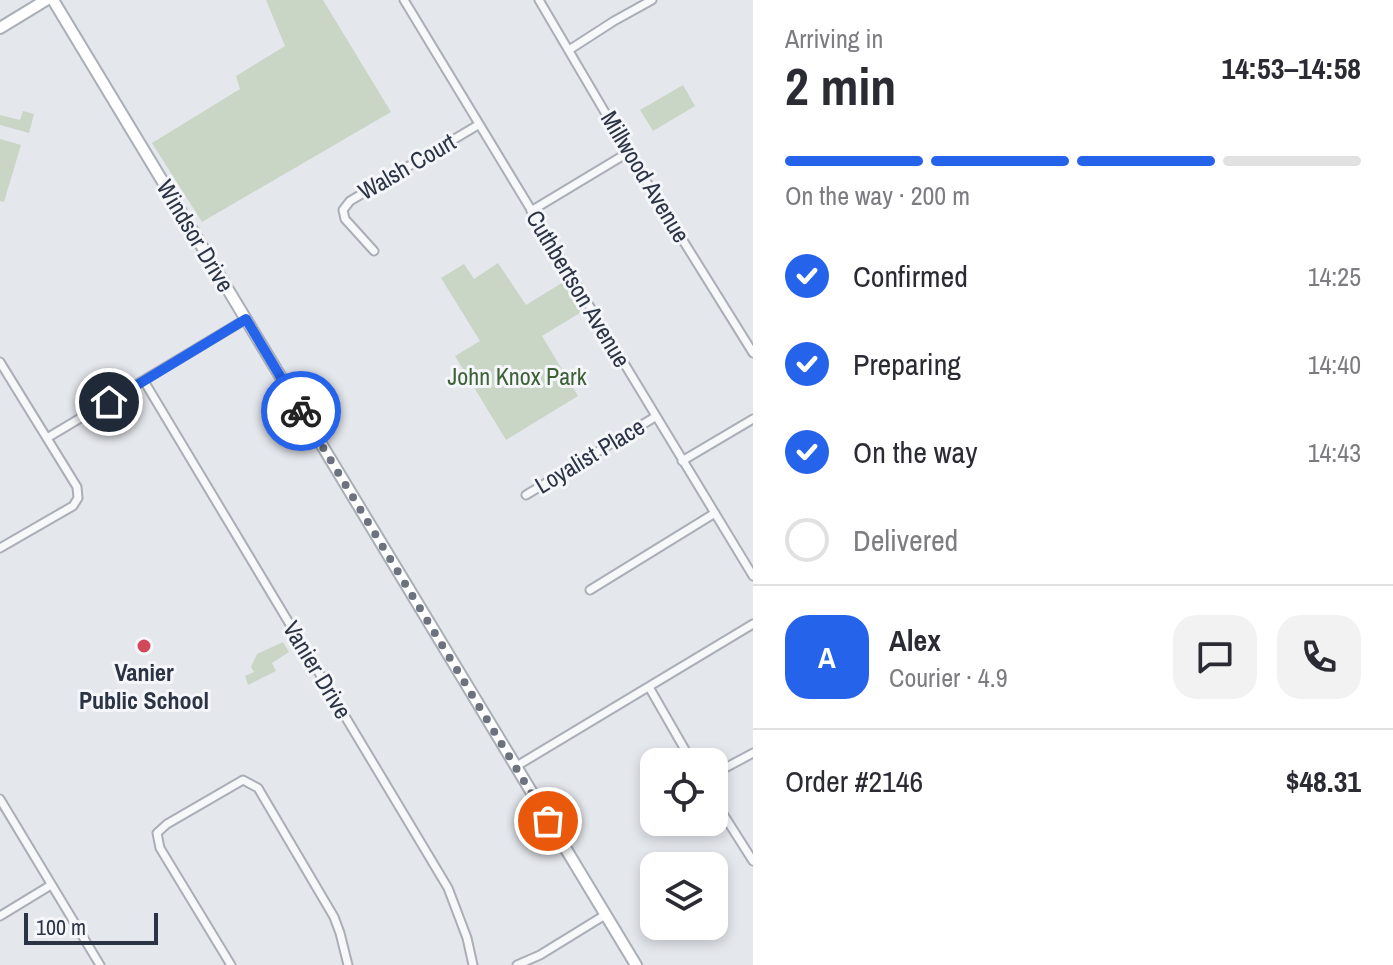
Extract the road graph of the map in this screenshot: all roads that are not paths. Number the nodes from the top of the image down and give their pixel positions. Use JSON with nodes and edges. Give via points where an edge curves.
{"nodes":[{"id":1,"x":46,"y":0,"type":"edge"},
{"id":2,"x":53,"y":0,"type":"edge"},
{"id":3,"x":404,"y":0,"type":"edge"},
{"id":4,"x":539,"y":0,"type":"edge"},
{"id":5,"x":652,"y":0,"type":"edge"},
{"id":6,"x":0,"y":28,"type":"edge"},
{"id":7,"x":569,"y":50,"type":"junction"},
{"id":8,"x":478,"y":125,"type":"junction"},
{"id":9,"x":629,"y":152,"type":"junction"},
{"id":10,"x":531,"y":211,"type":"junction"},
{"id":11,"x":374,"y":251,"type":"dead end"},
{"id":12,"x":246,"y":319,"type":"junction"},
{"id":13,"x":753,"y":353,"type":"edge"},
{"id":14,"x":0,"y":362,"type":"edge"},
{"id":15,"x":144,"y":381,"type":"junction"},
{"id":16,"x":655,"y":417,"type":"junction"},
{"id":17,"x":753,"y":419,"type":"edge"},
{"id":18,"x":47,"y":438,"type":"junction"},
{"id":19,"x":682,"y":461,"type":"junction"},
{"id":20,"x":526,"y":495,"type":"dead end"},
{"id":21,"x":715,"y":513,"type":"junction"},
{"id":22,"x":0,"y":548,"type":"edge"},
{"id":23,"x":753,"y":576,"type":"edge"},
{"id":24,"x":590,"y":590,"type":"dead end"},
{"id":25,"x":753,"y":624,"type":"edge"},
{"id":26,"x":649,"y":687,"type":"junction"},
{"id":27,"x":684,"y":748,"type":"edge"},
{"id":28,"x":753,"y":753,"type":"edge"},
{"id":29,"x":515,"y":767,"type":"junction"},
{"id":30,"x":728,"y":768,"type":"edge"},
{"id":31,"x":0,"y":799,"type":"edge"},
{"id":32,"x":728,"y":822,"type":"edge"},
{"id":33,"x":753,"y":861,"type":"edge"},
{"id":34,"x":51,"y":885,"type":"junction"},
{"id":35,"x":605,"y":915,"type":"junction"},
{"id":36,"x":0,"y":916,"type":"edge"},
{"id":37,"x":100,"y":965,"type":"edge"},
{"id":38,"x":231,"y":965,"type":"edge"},
{"id":39,"x":348,"y":965,"type":"edge"},
{"id":40,"x":473,"y":965,"type":"edge"},
{"id":41,"x":517,"y":965,"type":"edge"},
{"id":42,"x":636,"y":965,"type":"edge"}],
"edges":[{"from":1,"to":6,"type":"street"},
{"from":2,"to":12,"type":"street","name":"Windsor Drive"},
{"from":3,"to":8,"type":"street","name":"Cuthbertson Avenue"},
{"from":4,"to":7,"type":"street","name":"Millwood Avenue"},
{"from":5,"to":7,"type":"street"},
{"from":7,"to":9,"type":"street","name":"Millwood Avenue"},
{"from":8,"to":10,"type":"street","name":"Cuthbertson Avenue"},
{"from":8,"to":11,"type":"street","name":"Walsh Court","via":[[350,201],[343,210],[345,219]]},
{"from":9,"to":10,"type":"street"},
{"from":9,"to":13,"type":"street","name":"Millwood Avenue"},
{"from":10,"to":16,"type":"street","name":"Cuthbertson Avenue"},
{"from":12,"to":15,"type":"street"},
{"from":12,"to":29,"type":"street","name":"Windsor Drive"},
{"from":14,"to":18,"type":"street"},
{"from":15,"to":18,"type":"street"},
{"from":15,"to":40,"type":"street","name":"Vanier Drive","via":[[448,888]]},
{"from":16,"to":19,"type":"street","name":"Cuthbertson Avenue"},
{"from":16,"to":20,"type":"street","name":"Loyalist Place"},
{"from":17,"to":19,"type":"street"},
{"from":18,"to":22,"type":"street","via":[[77,487],[78,498],[73,506]]},
{"from":19,"to":21,"type":"street","name":"Cuthbertson Avenue"},
{"from":21,"to":23,"type":"street","name":"Cuthbertson Avenue"},
{"from":21,"to":24,"type":"street"},
{"from":25,"to":26,"type":"street"},
{"from":26,"to":27,"type":"street"},
{"from":26,"to":29,"type":"street"},
{"from":28,"to":30,"type":"street"},
{"from":29,"to":35,"type":"street","name":"Windsor Drive"},
{"from":31,"to":34,"type":"street"},
{"from":32,"to":33,"type":"street"},
{"from":34,"to":36,"type":"street"},
{"from":34,"to":37,"type":"street"},
{"from":35,"to":41,"type":"street"},
{"from":35,"to":42,"type":"street","name":"Windsor Drive"},
{"from":38,"to":39,"type":"street","via":[[160,848],[157,833],[243,780],[258,788],[334,917]]}]}
